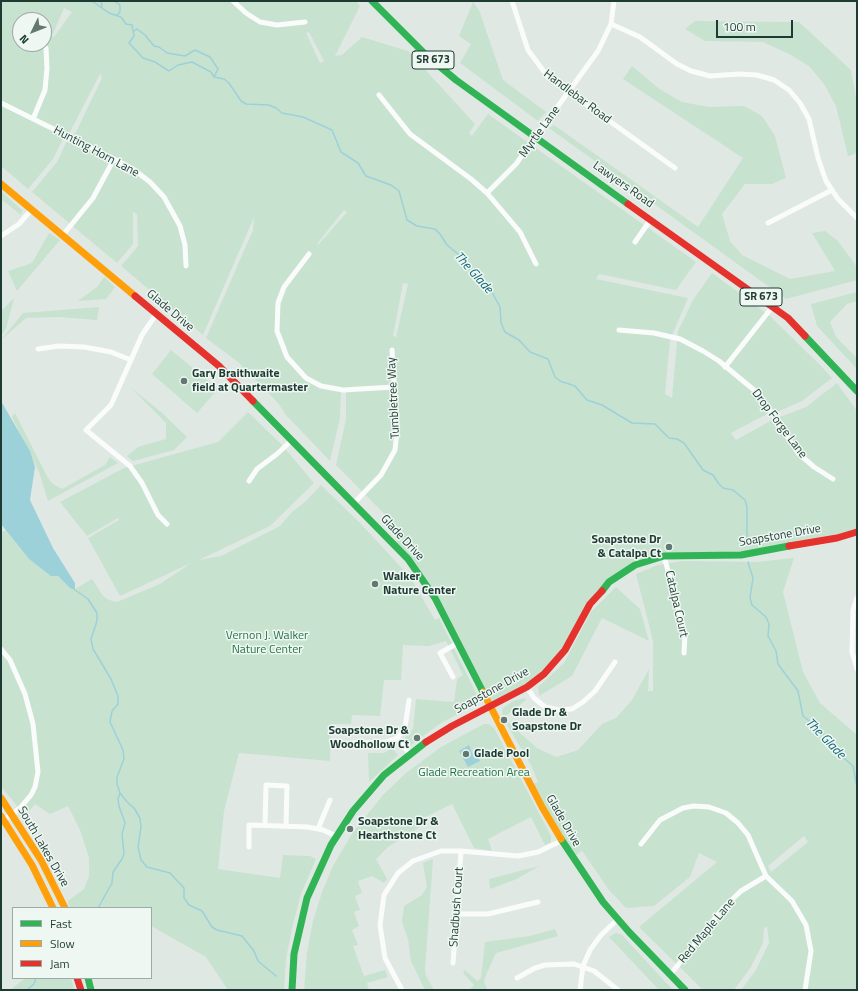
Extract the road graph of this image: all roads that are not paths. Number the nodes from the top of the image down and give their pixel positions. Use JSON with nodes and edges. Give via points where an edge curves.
{"nodes":[{"id":1,"x":233,"y":1,"type":"edge"},
{"id":2,"x":372,"y":1,"type":"edge"},
{"id":3,"x":512,"y":1,"type":"edge"},
{"id":4,"x":614,"y":1,"type":"edge"},
{"id":5,"x":305,"y":22,"type":"dead end"},
{"id":6,"x":611,"y":24,"type":"junction"},
{"id":7,"x":46,"y":52,"type":"edge"},
{"id":8,"x":568,"y":92,"type":"junction"},
{"id":9,"x":379,"y":95,"type":"dead end"},
{"id":10,"x":1,"y":103,"type":"edge"},
{"id":11,"x":33,"y":119,"type":"junction"},
{"id":12,"x":537,"y":137,"type":"junction"},
{"id":13,"x":114,"y":159,"type":"junction"},
{"id":14,"x":675,"y":168,"type":"dead end"},
{"id":15,"x":1,"y":184,"type":"edge"},
{"id":16,"x":832,"y":190,"type":"junction"},
{"id":17,"x":487,"y":193,"type":"junction"},
{"id":18,"x":32,"y":209,"type":"junction"},
{"id":19,"x":857,"y":218,"type":"edge"},
{"id":20,"x":651,"y":219,"type":"junction"},
{"id":21,"x":768,"y":224,"type":"dead end"},
{"id":22,"x":63,"y":235,"type":"junction"},
{"id":23,"x":1,"y":236,"type":"edge"},
{"id":24,"x":635,"y":242,"type":"dead end"},
{"id":25,"x":309,"y":254,"type":"dead end"},
{"id":26,"x":536,"y":264,"type":"dead end"},
{"id":27,"x":186,"y":266,"type":"dead end"},
{"id":28,"x":773,"y":306,"type":"junction"},
{"id":29,"x":156,"y":313,"type":"junction"},
{"id":30,"x":619,"y":330,"type":"dead end"},
{"id":31,"x":38,"y":349,"type":"dead end"},
{"id":32,"x":392,"y":350,"type":"dead end"},
{"id":33,"x":131,"y":360,"type":"junction"},
{"id":34,"x":725,"y":367,"type":"junction"},
{"id":35,"x":394,"y":387,"type":"junction"},
{"id":36,"x":857,"y":391,"type":"edge"},
{"id":37,"x":292,"y":440,"type":"junction"},
{"id":38,"x":833,"y":478,"type":"dead end"},
{"id":39,"x":249,"y":481,"type":"dead end"},
{"id":40,"x":354,"y":502,"type":"junction"},
{"id":41,"x":167,"y":524,"type":"dead end"},
{"id":42,"x":857,"y":532,"type":"edge"},
{"id":43,"x":664,"y":556,"type":"junction"},
{"id":44,"x":857,"y":598,"type":"edge"},
{"id":45,"x":458,"y":643,"type":"junction"},
{"id":46,"x":1,"y":650,"type":"edge"},
{"id":47,"x":684,"y":653,"type":"dead end"},
{"id":48,"x":615,"y":662,"type":"dead end"},
{"id":49,"x":857,"y":669,"type":"edge"},
{"id":50,"x":453,"y":677,"type":"dead end"},
{"id":51,"x":527,"y":687,"type":"junction"},
{"id":52,"x":409,"y":700,"type":"dead end"},
{"id":53,"x":490,"y":706,"type":"junction"},
{"id":54,"x":397,"y":738,"type":"junction"},
{"id":55,"x":353,"y":743,"type":"dead end"},
{"id":56,"x":409,"y":753,"type":"junction"},
{"id":57,"x":1,"y":798,"type":"edge"},
{"id":58,"x":330,"y":800,"type":"dead end"},
{"id":59,"x":12,"y":814,"type":"junction"},
{"id":60,"x":2,"y":818,"type":"edge"},
{"id":61,"x":265,"y":824,"type":"junction"},
{"id":62,"x":286,"y":825,"type":"junction"},
{"id":63,"x":318,"y":829,"type":"junction"},
{"id":64,"x":336,"y":836,"type":"junction"},
{"id":65,"x":561,"y":841,"type":"junction"},
{"id":66,"x":641,"y":844,"type":"dead end"},
{"id":67,"x":249,"y":848,"type":"dead end"},
{"id":68,"x":461,"y":850,"type":"junction"},
{"id":69,"x":766,"y":876,"type":"junction"},
{"id":70,"x":538,"y":902,"type":"dead end"},
{"id":71,"x":53,"y":907,"type":"edge"},
{"id":72,"x":64,"y":907,"type":"edge"},
{"id":73,"x":457,"y":914,"type":"junction"},
{"id":74,"x":618,"y":919,"type":"junction"},
{"id":75,"x":453,"y":963,"type":"dead end"},
{"id":76,"x":583,"y":966,"type":"junction"},
{"id":77,"x":670,"y":975,"type":"junction"},
{"id":78,"x":517,"y":978,"type":"dead end"},
{"id":79,"x":77,"y":979,"type":"edge"},
{"id":80,"x":90,"y":984,"type":"edge"},
{"id":81,"x":80,"y":989,"type":"edge"},
{"id":82,"x":292,"y":990,"type":"edge"},
{"id":83,"x":402,"y":990,"type":"edge"},
{"id":84,"x":580,"y":990,"type":"edge"},
{"id":85,"x":618,"y":990,"type":"edge"},
{"id":86,"x":686,"y":990,"type":"edge"},
{"id":87,"x":805,"y":990,"type":"edge"}],
"edges":[{"from":1,"to":5,"type":"street","via":[[260,22],[282,25]]},
{"from":2,"to":12,"type":"street","name":"Lawyers Road","number":"SR 673","via":[[440,66]]},
{"from":3,"to":8,"type":"street","name":"Handlebar Road","via":[[525,43],[534,60],[548,77]]},
{"from":4,"to":6,"type":"street","name":"Myrtle Lane"},
{"from":6,"to":8,"type":"street","name":"Myrtle Lane","via":[[598,51]]},
{"from":6,"to":16,"type":"street","via":[[640,37],[691,71],[710,76],[757,75],[782,85],[795,96],[805,111],[822,169]]},
{"from":7,"to":11,"type":"street","via":[[44,90]]},
{"from":8,"to":12,"type":"street","name":"Myrtle Lane"},
{"from":8,"to":14,"type":"street","name":"Handlebar Road"},
{"from":9,"to":17,"type":"street","via":[[410,134]]},
{"from":10,"to":11,"type":"street","name":"Hunting Horn Lane"},
{"from":11,"to":13,"type":"street","name":"Hunting Horn Lane"},
{"from":12,"to":17,"type":"street","name":"Myrtle Lane","via":[[516,164]]},
{"from":12,"to":20,"type":"street","name":"Lawyers Road","number":"SR 673"},
{"from":13,"to":22,"type":"street","via":[[93,198]]},
{"from":13,"to":27,"type":"street","name":"Hunting Horn Lane","via":[[133,169],[164,197],[182,233]]},
{"from":15,"to":18,"type":"street","name":"Glade Drive"},
{"from":16,"to":19,"type":"street"},
{"from":16,"to":21,"type":"street"},
{"from":17,"to":26,"type":"street","via":[[520,232]]},
{"from":18,"to":22,"type":"street","name":"Glade Drive"},
{"from":18,"to":23,"type":"street","via":[[19,224]]},
{"from":20,"to":24,"type":"street"},
{"from":20,"to":28,"type":"street","name":"Lawyers Road","number":"SR 673"},
{"from":22,"to":29,"type":"street","name":"Glade Drive"},
{"from":25,"to":35,"type":"street","via":[[284,287],[278,303],[277,331],[287,357],[306,378],[321,386],[343,390]]},
{"from":28,"to":34,"type":"street"},
{"from":28,"to":36,"type":"street","name":"Lawyers Road","number":"SR 673","via":[[800,329]]},
{"from":29,"to":33,"type":"street","via":[[142,335]]},
{"from":29,"to":37,"type":"street","name":"Glade Drive","via":[[219,366]]},
{"from":30,"to":34,"type":"street","name":"Drop Forge Lane","via":[[654,333],[680,339]]},
{"from":31,"to":33,"type":"street","via":[[59,346],[84,347],[110,352]]},
{"from":32,"to":35,"type":"street","name":"Tumbletree Way"},
{"from":33,"to":41,"type":"street","via":[[111,404],[86,430],[133,470],[158,515]]},
{"from":34,"to":38,"type":"street","name":"Drop Forge Lane","via":[[760,395],[798,453]]},
{"from":35,"to":40,"type":"street","name":"Tumbletree Way","via":[[397,431],[395,450],[381,475]]},
{"from":37,"to":39,"type":"street","via":[[257,469]]},
{"from":37,"to":40,"type":"street","name":"Glade Drive"},
{"from":40,"to":45,"type":"street","name":"Glade Drive","via":[[423,578]]},
{"from":42,"to":43,"type":"street","name":"Soapstone Drive","via":[[741,555]]},
{"from":43,"to":47,"type":"street","name":"Catalpa Court","via":[[685,634]]},
{"from":43,"to":51,"type":"street","name":"Soapstone Drive","via":[[629,568],[604,587],[586,610],[557,660]]},
{"from":44,"to":49,"type":"street","via":[[853,610],[852,652]]},
{"from":45,"to":50,"type":"street","via":[[440,653]]},
{"from":45,"to":53,"type":"street","name":"Glade Drive"},
{"from":46,"to":59,"type":"street","via":[[10,660],[25,694],[33,724],[37,765],[37,779],[31,795]]},
{"from":48,"to":51,"type":"street","via":[[595,691],[572,709],[545,707],[534,698]]},
{"from":51,"to":53,"type":"street","name":"Soapstone Drive"},
{"from":52,"to":54,"type":"street","via":[[405,728]]},
{"from":53,"to":56,"type":"street","name":"Soapstone Drive","via":[[436,735]]},
{"from":53,"to":65,"type":"street","name":"Glade Drive"},
{"from":54,"to":55,"type":"street","via":[[386,742]]},
{"from":54,"to":56,"type":"street"},
{"from":56,"to":64,"type":"street","name":"Soapstone Drive","via":[[372,788]]},
{"from":57,"to":59,"type":"street","name":"South Lakes Drive"},
{"from":58,"to":63,"type":"street"},
{"from":59,"to":60,"type":"street"},
{"from":59,"to":72,"type":"street","name":"South Lakes Drive","via":[[46,869]]},
{"from":60,"to":71,"type":"street","name":"South Lakes Drive","via":[[32,865]]},
{"from":61,"to":62,"type":"street"},
{"from":61,"to":62,"type":"street","via":[[266,785],[288,786]]},
{"from":61,"to":67,"type":"street","via":[[249,824]]},
{"from":62,"to":63,"type":"street"},
{"from":63,"to":64,"type":"street"},
{"from":64,"to":82,"type":"street","name":"Soapstone Drive","via":[[314,880],[302,915],[294,954]]},
{"from":65,"to":68,"type":"street","via":[[538,852],[518,856]]},
{"from":65,"to":74,"type":"street","name":"Glade Drive","via":[[587,880]]},
{"from":66,"to":69,"type":"street","via":[[652,828],[668,814],[690,806],[709,807],[726,813],[744,829]]},
{"from":68,"to":73,"type":"street","name":"Shadbush Court"},
{"from":68,"to":83,"type":"street","via":[[432,853],[413,861],[398,873],[384,895],[380,925],[382,948]]},
{"from":69,"to":77,"type":"street","name":"Red Maple Lane","via":[[732,899]]},
{"from":69,"to":87,"type":"street","via":[[795,905],[806,925],[811,951]]},
{"from":70,"to":73,"type":"street","via":[[488,914]]},
{"from":73,"to":75,"type":"street","name":"Shadbush Court"},
{"from":74,"to":76,"type":"street","via":[[595,942]]},
{"from":74,"to":77,"type":"street","name":"Glade Drive"},
{"from":76,"to":78,"type":"street","via":[[564,963],[545,965]]},
{"from":76,"to":84,"type":"street"},
{"from":76,"to":85,"type":"street","via":[[602,976]]},
{"from":77,"to":86,"type":"street","name":"Glade Drive"},
{"from":79,"to":81,"type":"street"},
{"from":80,"to":81,"type":"street"}]}
